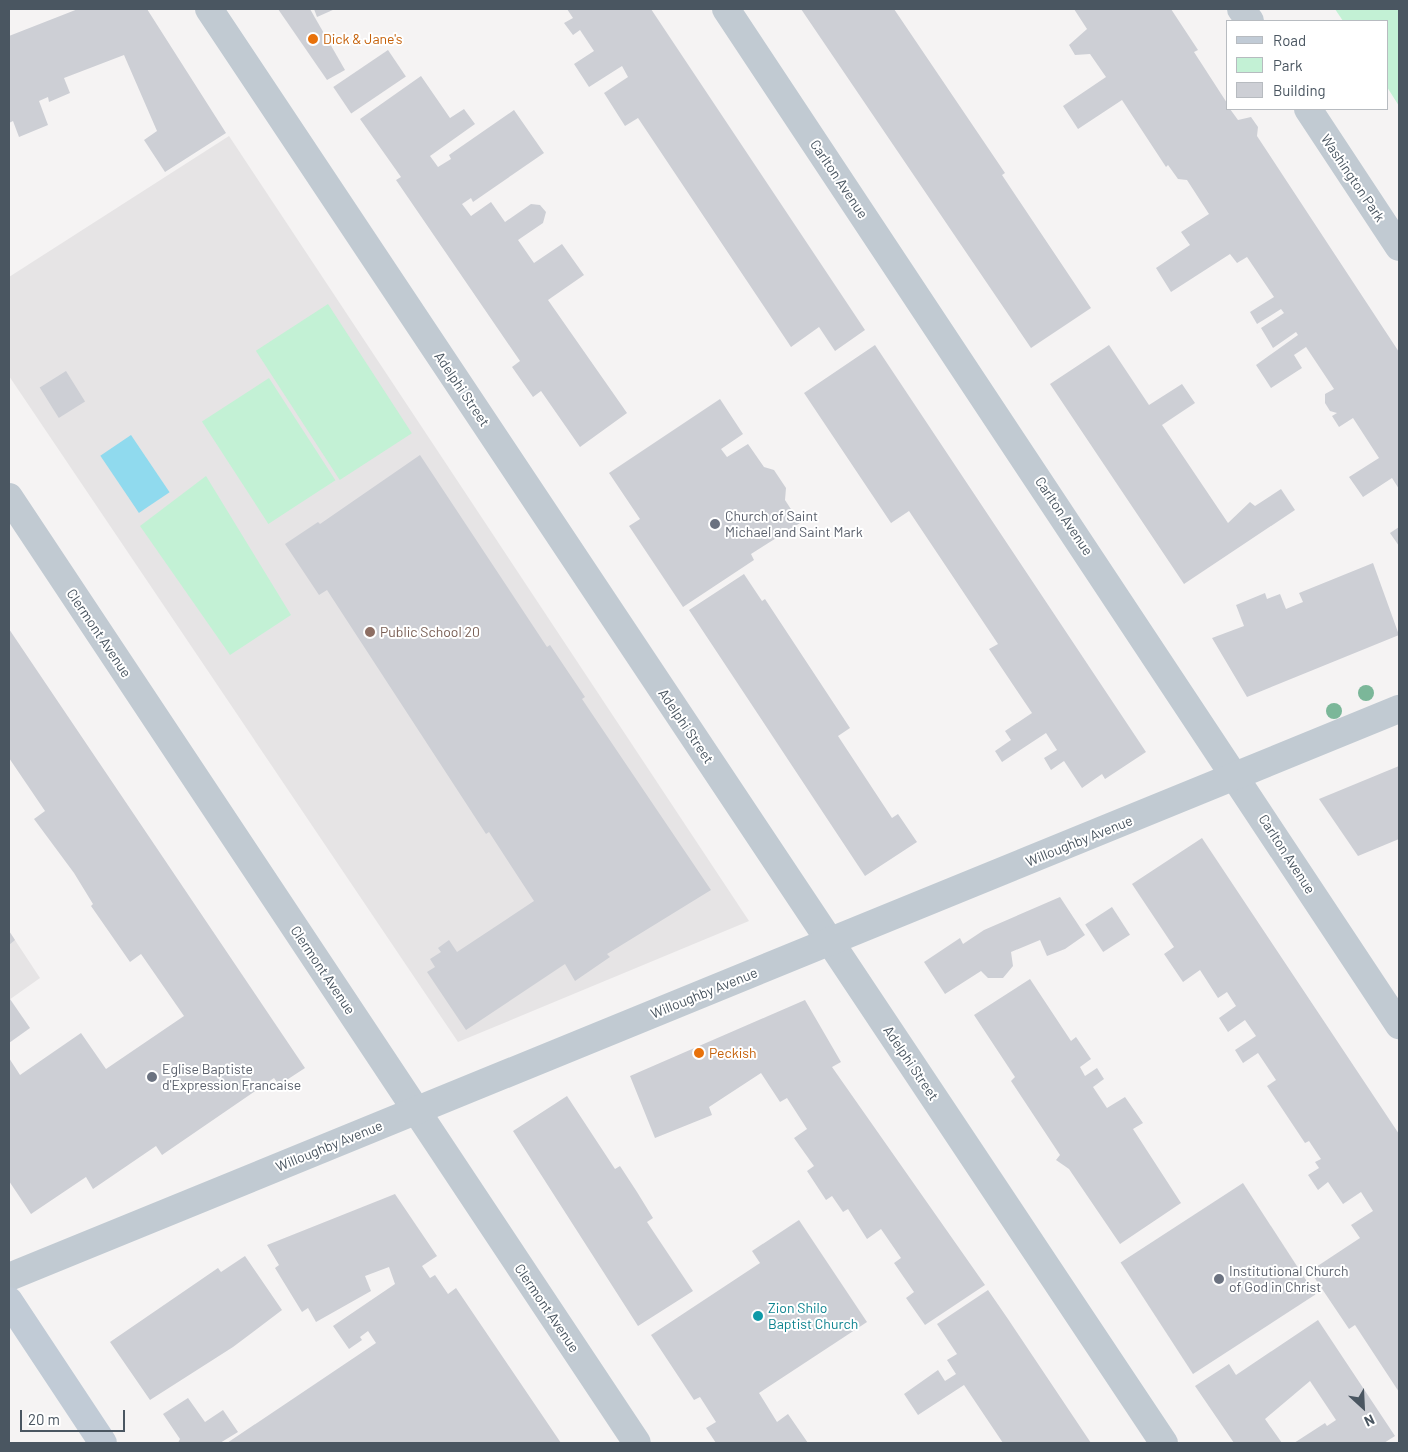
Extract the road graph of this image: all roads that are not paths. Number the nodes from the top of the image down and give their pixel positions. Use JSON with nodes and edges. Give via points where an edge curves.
{"nodes":[{"id":1,"x":209,"y":9,"type":"edge"},
{"id":2,"x":726,"y":9,"type":"edge"},
{"id":3,"x":1241,"y":9,"type":"edge"},
{"id":4,"x":1249,"y":20,"type":"edge"},
{"id":5,"x":1309,"y":110,"type":"edge"},
{"id":6,"x":1399,"y":246,"type":"edge"},
{"id":7,"x":9,"y":498,"type":"edge"},
{"id":8,"x":1399,"y":709,"type":"edge"},
{"id":9,"x":1237,"y":778,"type":"junction"},
{"id":10,"x":830,"y":942,"type":"junction"},
{"id":11,"x":1399,"y":1025,"type":"edge"},
{"id":12,"x":416,"y":1110,"type":"junction"},
{"id":13,"x":9,"y":1277,"type":"edge"},
{"id":14,"x":9,"y":1302,"type":"edge"},
{"id":15,"x":102,"y":1443,"type":"edge"},
{"id":16,"x":637,"y":1443,"type":"edge"},
{"id":17,"x":1164,"y":1443,"type":"edge"}],
"edges":[{"from":1,"to":10,"type":"street","name":"Adelphi Street"},
{"from":2,"to":9,"type":"street","name":"Carlton Avenue"},
{"from":3,"to":4,"type":"street"},
{"from":5,"to":6,"type":"street","name":"Washington Park"},
{"from":7,"to":12,"type":"street","name":"Clermont Avenue"},
{"from":8,"to":9,"type":"street","name":"Willoughby Avenue"},
{"from":9,"to":10,"type":"street","name":"Willoughby Avenue"},
{"from":9,"to":11,"type":"street","name":"Carlton Avenue"},
{"from":10,"to":12,"type":"street","name":"Willoughby Avenue"},
{"from":10,"to":17,"type":"street","name":"Adelphi Street"},
{"from":12,"to":13,"type":"street","name":"Willoughby Avenue"},
{"from":12,"to":16,"type":"street","name":"Clermont Avenue"},
{"from":14,"to":15,"type":"main road"}]}
